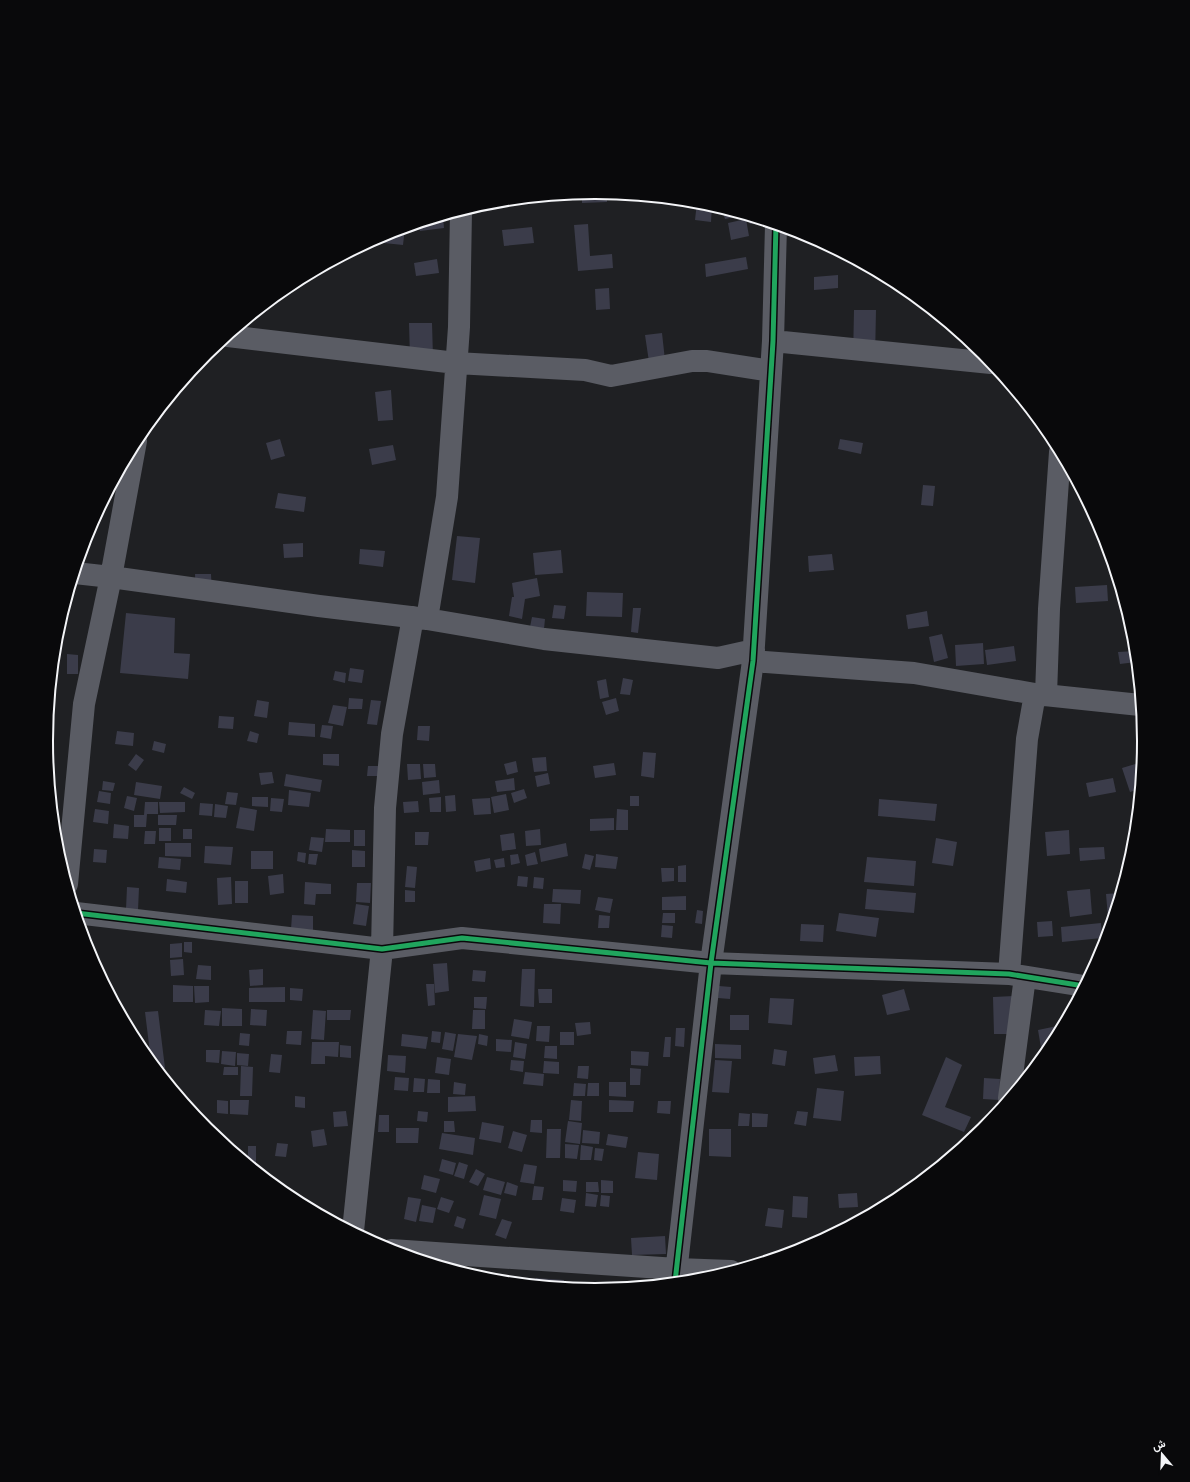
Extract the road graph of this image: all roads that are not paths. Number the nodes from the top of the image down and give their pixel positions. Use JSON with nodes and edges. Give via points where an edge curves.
{"nodes":[{"id":1,"x":461,"y":216,"type":"edge"},
{"id":2,"x":776,"y":230,"type":"edge"},
{"id":3,"x":235,"y":337,"type":"edge"},
{"id":4,"x":773,"y":341,"type":"junction"},
{"id":5,"x":981,"y":361,"type":"edge"},
{"id":6,"x":456,"y":363,"type":"junction"},
{"id":7,"x":771,"y":371,"type":"junction"},
{"id":8,"x":133,"y":459,"type":"edge"},
{"id":9,"x":1059,"y":462,"type":"edge"},
{"id":10,"x":80,"y":574,"type":"edge"},
{"id":11,"x":111,"y":577,"type":"junction"},
{"id":12,"x":420,"y":618,"type":"junction"},
{"id":13,"x":754,"y":655,"type":"junction"},
{"id":14,"x":1040,"y":694,"type":"junction"},
{"id":15,"x":1136,"y":705,"type":"edge"},
{"id":16,"x":68,"y":870,"type":"edge"},
{"id":17,"x":82,"y":914,"type":"edge"},
{"id":18,"x":382,"y":949,"type":"junction"},
{"id":19,"x":711,"y":963,"type":"junction"},
{"id":20,"x":1017,"y":976,"type":"junction"},
{"id":21,"x":1079,"y":985,"type":"edge"},
{"id":22,"x":1010,"y":1089,"type":"edge"},
{"id":23,"x":353,"y":1226,"type":"edge"},
{"id":24,"x":416,"y":1252,"type":"edge"},
{"id":25,"x":698,"y":1273,"type":"edge"},
{"id":26,"x":676,"y":1275,"type":"edge"}],
"edges":[{"from":1,"to":6,"type":"street"},
{"from":2,"to":4,"type":"street"},
{"from":3,"to":6,"type":"street"},
{"from":4,"to":5,"type":"street"},
{"from":4,"to":7,"type":"street"},
{"from":6,"to":7,"type":"street","via":[[585,370],[611,376],[692,361],[708,361]]},
{"from":6,"to":12,"type":"street","via":[[447,497]]},
{"from":7,"to":13,"type":"street"},
{"from":8,"to":11,"type":"street"},
{"from":9,"to":14,"type":"street"},
{"from":10,"to":11,"type":"street"},
{"from":11,"to":12,"type":"street"},
{"from":11,"to":16,"type":"street","via":[[84,704]]},
{"from":12,"to":13,"type":"street","via":[[544,639],[718,658]]},
{"from":12,"to":18,"type":"street","via":[[392,734],[385,808]]},
{"from":13,"to":14,"type":"street","via":[[914,673]]},
{"from":13,"to":19,"type":"street"},
{"from":14,"to":15,"type":"street"},
{"from":14,"to":20,"type":"street","via":[[1028,739]]},
{"from":17,"to":18,"type":"street"},
{"from":18,"to":19,"type":"street","via":[[462,938]]},
{"from":18,"to":23,"type":"street"},
{"from":19,"to":20,"type":"street"},
{"from":19,"to":26,"type":"street"},
{"from":20,"to":21,"type":"street"},
{"from":20,"to":22,"type":"street"},
{"from":24,"to":26,"type":"street"},
{"from":25,"to":26,"type":"street"}]}
